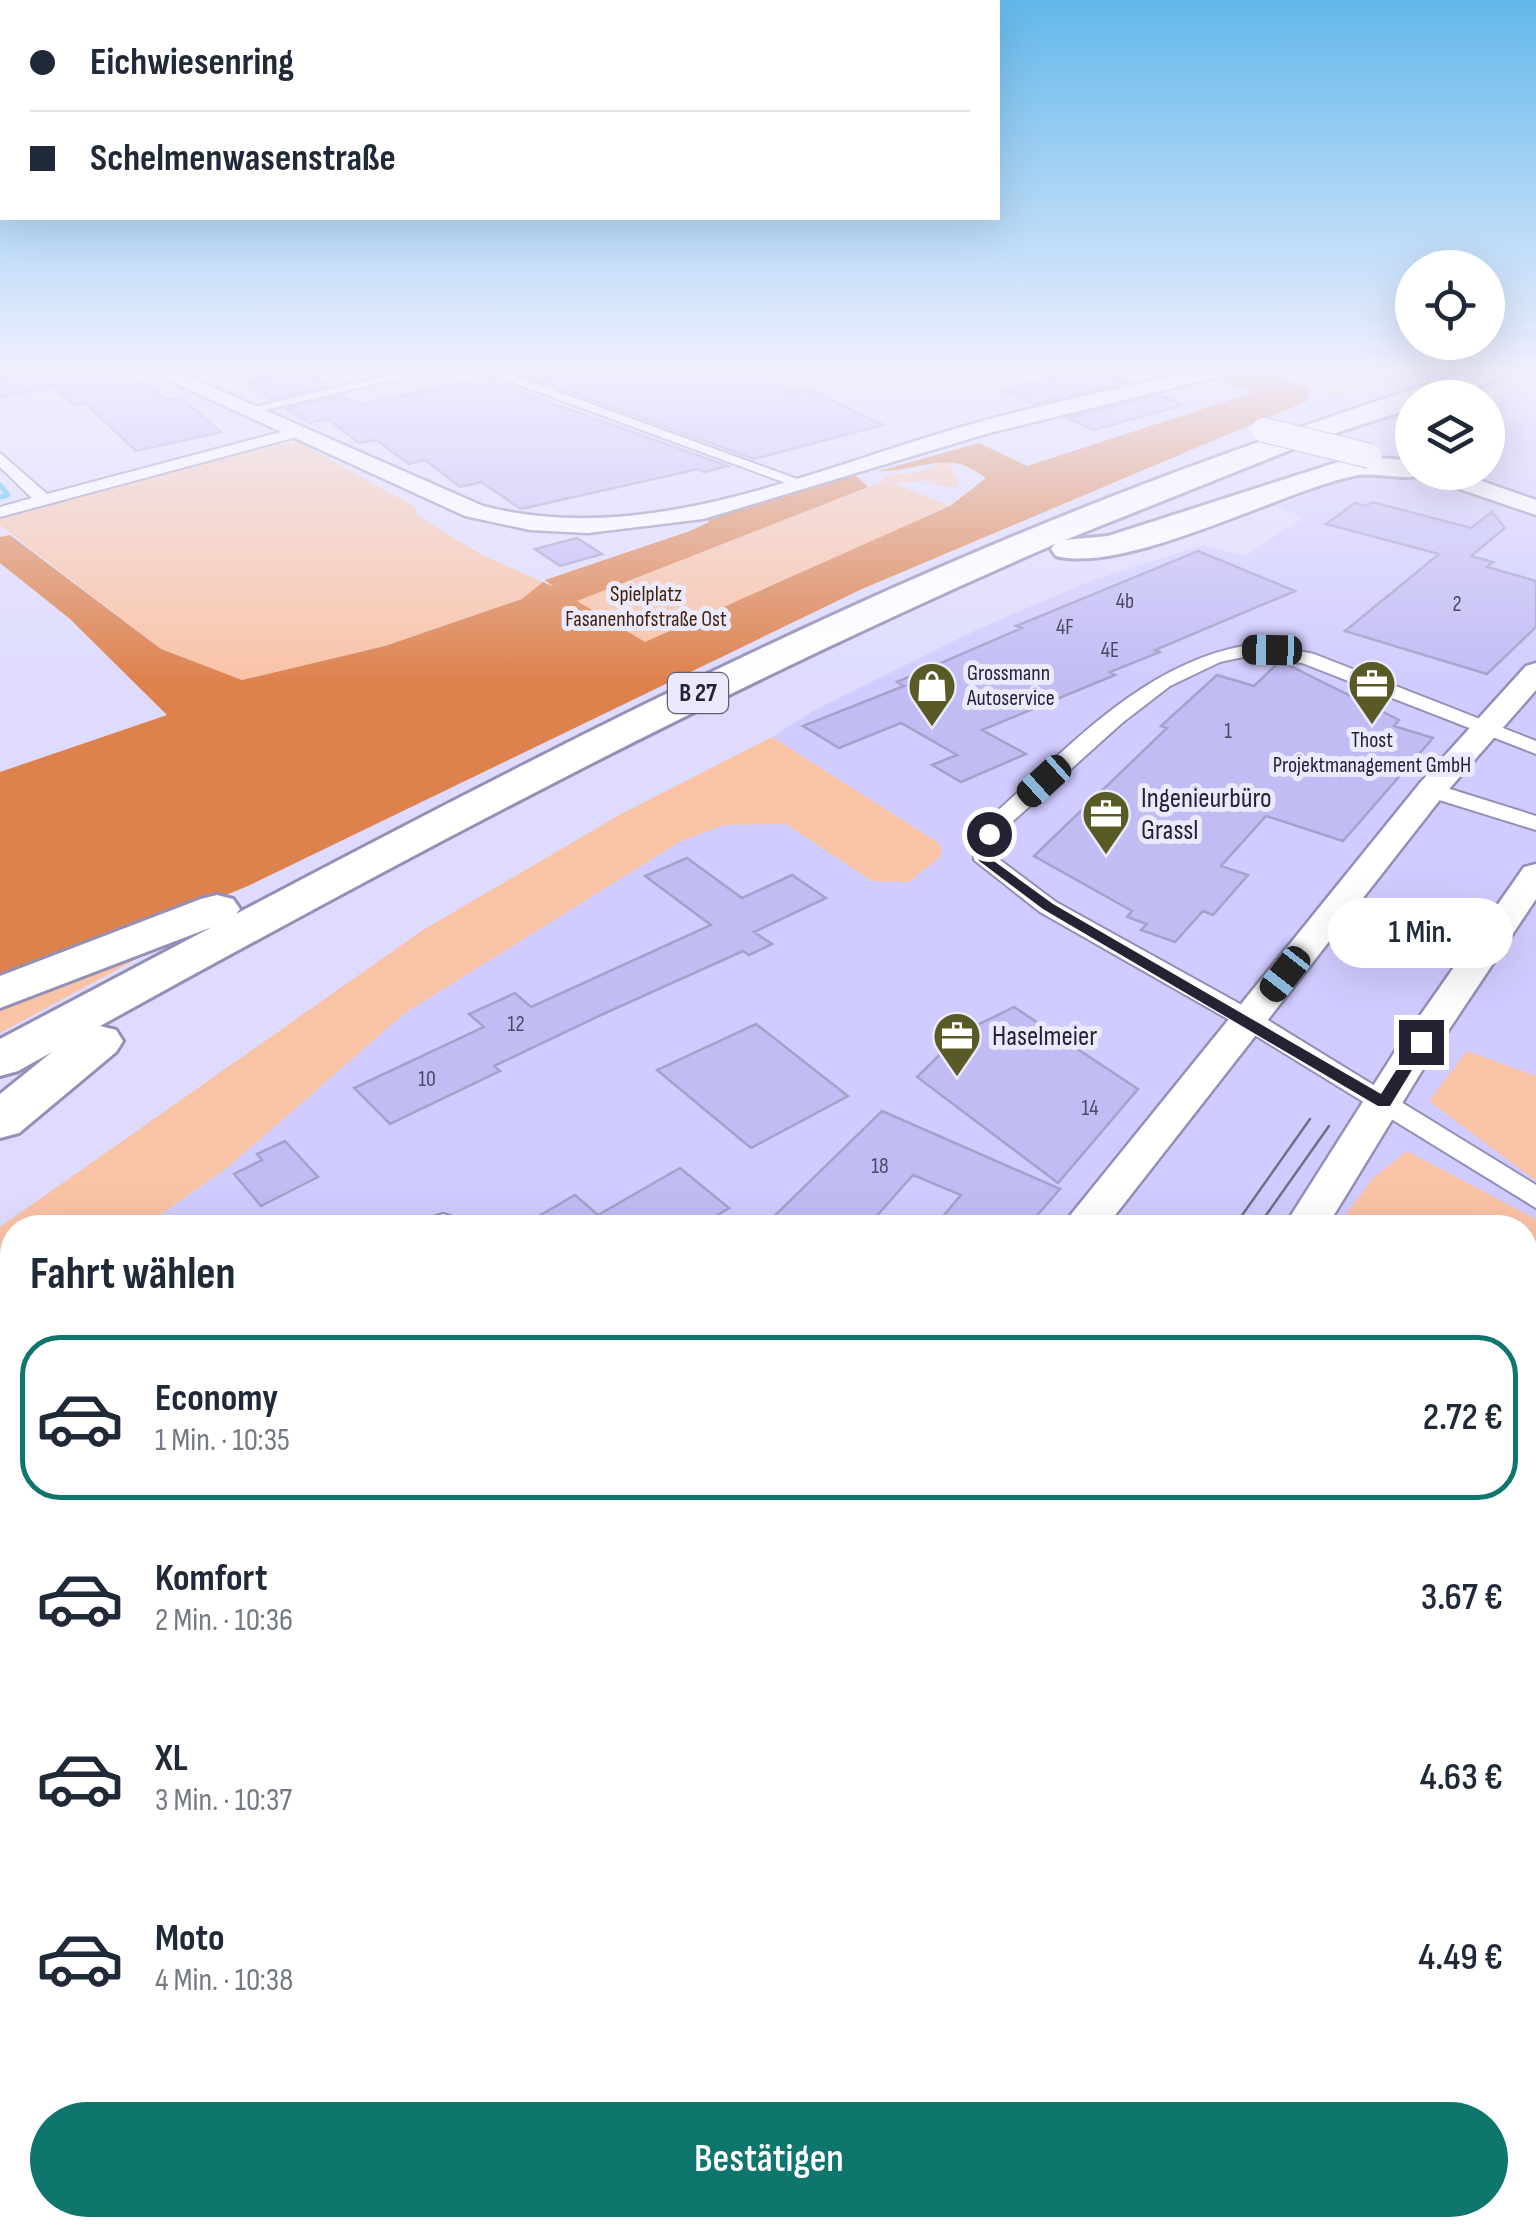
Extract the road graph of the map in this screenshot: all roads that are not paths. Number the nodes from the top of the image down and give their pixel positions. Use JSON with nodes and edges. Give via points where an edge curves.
{"nodes":[{"id":1,"x":16,"y":473,"type":"edge"},
{"id":2,"x":144,"y":473,"type":"edge"},
{"id":3,"x":391,"y":473,"type":"edge"},
{"id":4,"x":773,"y":473,"type":"edge"},
{"id":5,"x":832,"y":473,"type":"edge"},
{"id":6,"x":1145,"y":473,"type":"edge"},
{"id":7,"x":1204,"y":473,"type":"edge"},
{"id":8,"x":1251,"y":473,"type":"edge"},
{"id":9,"x":1332,"y":473,"type":"edge"},
{"id":10,"x":800,"y":483,"type":"junction"},
{"id":11,"x":1486,"y":490,"type":"edge"},
{"id":12,"x":43,"y":500,"type":"junction"},
{"id":13,"x":1536,"y":506,"type":"edge"},
{"id":14,"x":0,"y":512,"type":"edge"},
{"id":15,"x":1062,"y":550,"type":"junction"},
{"id":16,"x":1010,"y":551,"type":"junction"},
{"id":17,"x":1536,"y":672,"type":"edge"},
{"id":18,"x":1482,"y":731,"type":"junction"},
{"id":19,"x":1536,"y":748,"type":"edge"},
{"id":20,"x":1536,"y":760,"type":"edge"},
{"id":21,"x":1430,"y":790,"type":"junction"},
{"id":22,"x":1536,"y":822,"type":"edge"},
{"id":23,"x":392,"y":848,"type":"junction"},
{"id":24,"x":1536,"y":874,"type":"edge"},
{"id":25,"x":0,"y":993,"type":"edge"},
{"id":26,"x":1249,"y":1020,"type":"junction"},
{"id":27,"x":98,"y":1042,"type":"junction"},
{"id":28,"x":0,"y":1060,"type":"edge"},
{"id":29,"x":0,"y":1096,"type":"edge"},
{"id":30,"x":1384,"y":1102,"type":"junction"},
{"id":31,"x":0,"y":1120,"type":"edge"},
{"id":32,"x":1536,"y":1198,"type":"edge"},
{"id":33,"x":1092,"y":1215,"type":"edge"},
{"id":34,"x":1312,"y":1215,"type":"edge"}],
"edges":[{"from":1,"to":12,"type":"street"},
{"from":2,"to":12,"type":"street"},
{"from":3,"to":10,"type":"street","via":[[474,511],[588,525],[678,517]]},
{"from":4,"to":10,"type":"street"},
{"from":5,"to":10,"type":"street"},
{"from":6,"to":16,"type":"highway","via":[[1009,536]]},
{"from":7,"to":16,"type":"highway","number":"B 27"},
{"from":8,"to":15,"type":"highway","number":"B 27"},
{"from":9,"to":15,"type":"highway","number":"B 27","via":[[1112,546]]},
{"from":11,"to":13,"type":"street"},
{"from":12,"to":14,"type":"street"},
{"from":15,"to":27,"type":"highway","number":"B 27","via":[[659,738]]},
{"from":16,"to":23,"type":"highway","number":"B 27","via":[[704,690]]},
{"from":17,"to":18,"type":"street"},
{"from":18,"to":19,"type":"street"},
{"from":18,"to":20,"type":"street"},
{"from":18,"to":21,"type":"street"},
{"from":18,"to":26,"type":"street","via":[[1287,652],[1225,652],[1146,690],[993,827],[985,860],[1048,906]]},
{"from":21,"to":22,"type":"street"},
{"from":21,"to":26,"type":"street"},
{"from":23,"to":25,"type":"highway","via":[[286,878]]},
{"from":23,"to":28,"type":"highway","number":"B 27"},
{"from":24,"to":30,"type":"street"},
{"from":26,"to":30,"type":"street"},
{"from":26,"to":33,"type":"street"},
{"from":27,"to":29,"type":"highway","number":"B 27"},
{"from":27,"to":31,"type":"highway"},
{"from":30,"to":32,"type":"street"},
{"from":30,"to":34,"type":"street"}]}
